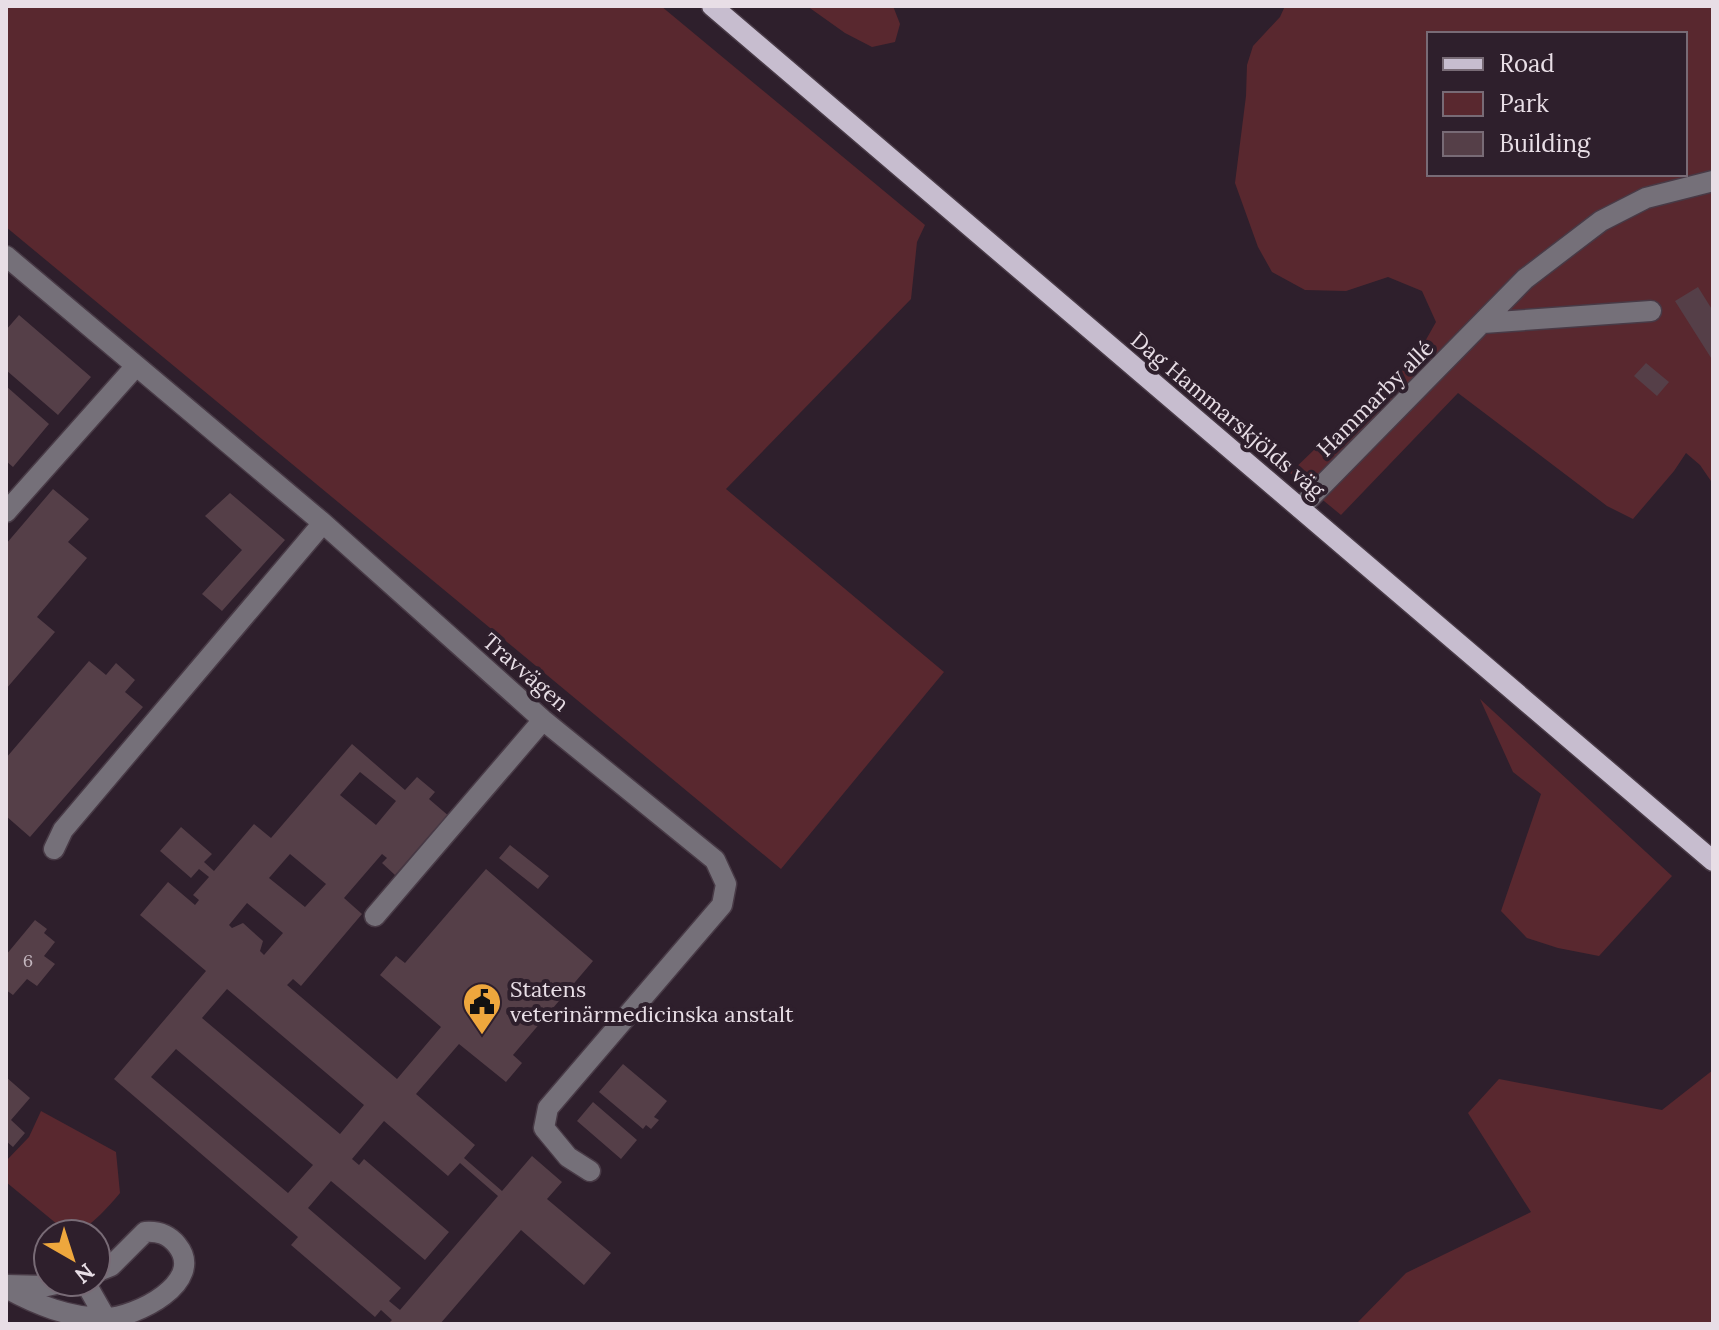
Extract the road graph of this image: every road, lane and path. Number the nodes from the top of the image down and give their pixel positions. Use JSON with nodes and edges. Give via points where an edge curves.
{"nodes":[{"id":1,"x":712,"y":6,"type":"edge"},
{"id":2,"x":1713,"y":181,"type":"edge"},
{"id":3,"x":6,"y":256,"type":"edge"},
{"id":4,"x":1651,"y":311,"type":"dead end"},
{"id":5,"x":1483,"y":323,"type":"junction"},
{"id":6,"x":136,"y":366,"type":"junction"},
{"id":7,"x":1300,"y":508,"type":"junction"},
{"id":8,"x":6,"y":512,"type":"edge"},
{"id":9,"x":323,"y":523,"type":"junction"},
{"id":10,"x":543,"y":720,"type":"junction"},
{"id":11,"x":54,"y":849,"type":"dead end"},
{"id":12,"x":1713,"y":861,"type":"edge"},
{"id":13,"x":375,"y":916,"type":"dead end"},
{"id":14,"x":590,"y":1171,"type":"dead end"},
{"id":15,"x":112,"y":1265,"type":"edge"},
{"id":16,"x":6,"y":1286,"type":"edge"},
{"id":17,"x":32,"y":1286,"type":"edge"},
{"id":18,"x":94,"y":1298,"type":"edge"},
{"id":19,"x":108,"y":1321,"type":"edge"}],
"edges":[{"from":1,"to":7,"type":"main road","name":"Dag Hammarskjölds väg"},
{"from":2,"to":5,"type":"street","name":"Hammarby allé","via":[[1646,198],[1601,221],[1525,279]]},
{"from":3,"to":6,"type":"street","name":"Travvägen"},
{"from":4,"to":5,"type":"street"},
{"from":5,"to":7,"type":"street","name":"Hammarby allé"},
{"from":6,"to":8,"type":"street"},
{"from":6,"to":9,"type":"street","name":"Travvägen"},
{"from":7,"to":12,"type":"main road","name":"Dag Hammarskjölds väg"},
{"from":9,"to":10,"type":"street","name":"Travvägen"},
{"from":9,"to":11,"type":"street","via":[[63,830]]},
{"from":10,"to":13,"type":"street"},
{"from":10,"to":14,"type":"street","name":"Travvägen","via":[[715,860],[726,884],[722,905],[548,1108],[544,1128],[568,1157]]},
{"from":15,"to":19,"type":"street","via":[[145,1232],[160,1232],[183,1252],[176,1284],[145,1308]]},
{"from":16,"to":17,"type":"street"},
{"from":16,"to":19,"type":"street","via":[[53,1311]]},
{"from":18,"to":19,"type":"street"}]}
